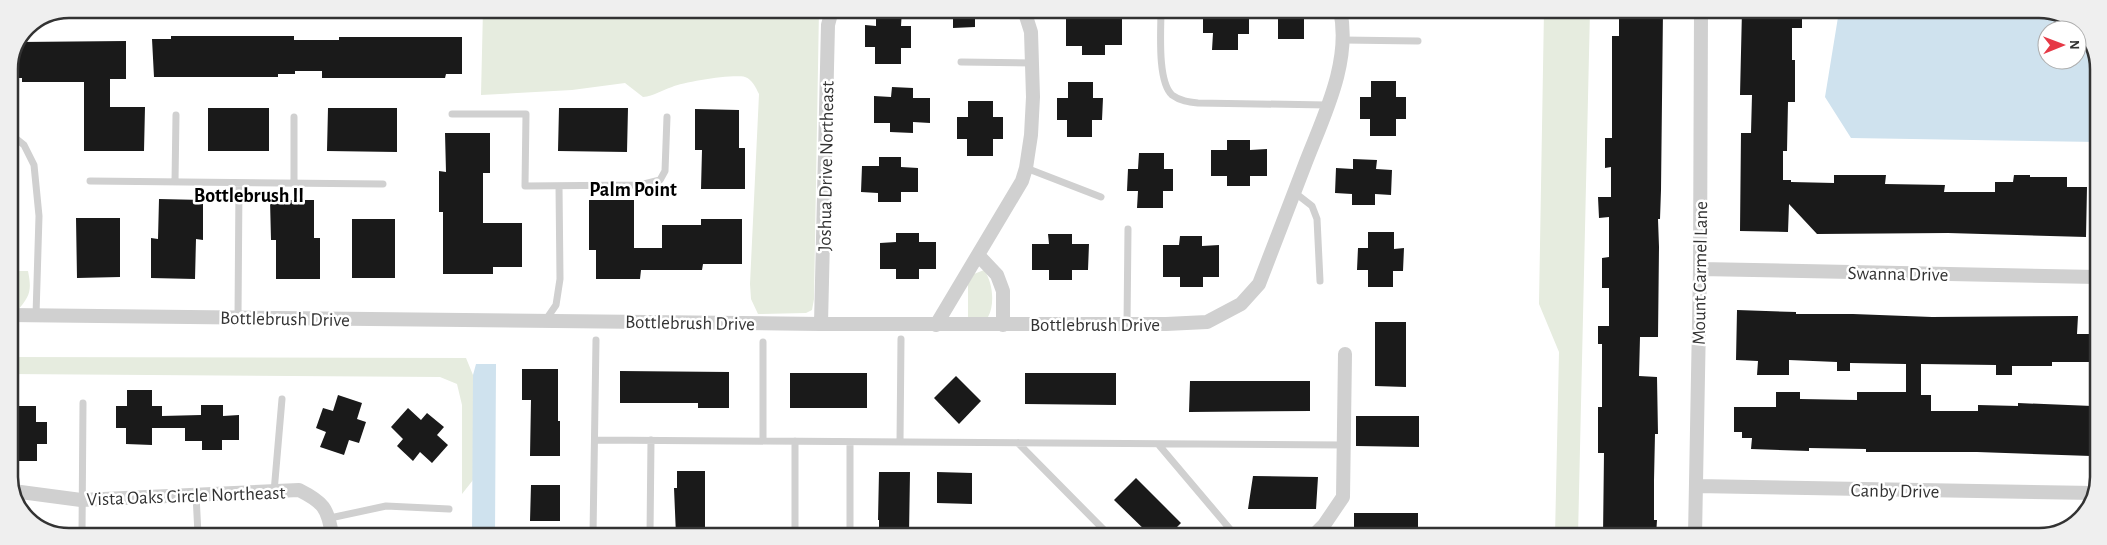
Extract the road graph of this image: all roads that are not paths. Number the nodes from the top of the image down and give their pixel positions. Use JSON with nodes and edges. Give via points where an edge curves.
{"nodes":[{"id":1,"x":830,"y":18,"type":"edge"},
{"id":2,"x":1027,"y":18,"type":"edge"},
{"id":3,"x":1161,"y":18,"type":"edge"},
{"id":4,"x":1341,"y":18,"type":"edge"},
{"id":5,"x":1701,"y":18,"type":"edge"},
{"id":6,"x":1343,"y":40,"type":"junction"},
{"id":7,"x":1418,"y":41,"type":"dead end"},
{"id":8,"x":961,"y":62,"type":"dead end"},
{"id":9,"x":1032,"y":63,"type":"junction"},
{"id":10,"x":1327,"y":105,"type":"junction"},
{"id":11,"x":452,"y":114,"type":"dead end"},
{"id":12,"x":176,"y":115,"type":"dead end"},
{"id":13,"x":294,"y":117,"type":"dead end"},
{"id":14,"x":667,"y":117,"type":"dead end"},
{"id":15,"x":18,"y":140,"type":"edge"},
{"id":16,"x":1026,"y":168,"type":"junction"},
{"id":17,"x":90,"y":182,"type":"dead end"},
{"id":18,"x":175,"y":182,"type":"junction"},
{"id":19,"x":239,"y":182,"type":"junction"},
{"id":20,"x":294,"y":183,"type":"junction"},
{"id":21,"x":383,"y":184,"type":"dead end"},
{"id":22,"x":559,"y":186,"type":"junction"},
{"id":23,"x":1294,"y":192,"type":"junction"},
{"id":24,"x":1101,"y":197,"type":"dead end"},
{"id":25,"x":1128,"y":229,"type":"dead end"},
{"id":26,"x":978,"y":255,"type":"junction"},
{"id":27,"x":1700,"y":269,"type":"junction"},
{"id":28,"x":2090,"y":277,"type":"edge"},
{"id":29,"x":1320,"y":281,"type":"dead end"},
{"id":30,"x":18,"y":315,"type":"edge"},
{"id":31,"x":36,"y":315,"type":"junction"},
{"id":32,"x":238,"y":318,"type":"junction"},
{"id":33,"x":545,"y":321,"type":"junction"},
{"id":34,"x":822,"y":324,"type":"junction"},
{"id":35,"x":936,"y":325,"type":"junction"},
{"id":36,"x":1003,"y":325,"type":"junction"},
{"id":37,"x":1126,"y":325,"type":"junction"},
{"id":38,"x":901,"y":339,"type":"dead end"},
{"id":39,"x":596,"y":340,"type":"dead end"},
{"id":40,"x":763,"y":342,"type":"dead end"},
{"id":41,"x":1345,"y":354,"type":"dead end"},
{"id":42,"x":282,"y":399,"type":"dead end"},
{"id":43,"x":83,"y":403,"type":"dead end"},
{"id":44,"x":595,"y":440,"type":"junction"},
{"id":45,"x":651,"y":440,"type":"junction"},
{"id":46,"x":763,"y":441,"type":"junction"},
{"id":47,"x":795,"y":441,"type":"junction"},
{"id":48,"x":850,"y":442,"type":"junction"},
{"id":49,"x":900,"y":442,"type":"junction"},
{"id":50,"x":1018,"y":443,"type":"junction"},
{"id":51,"x":1158,"y":444,"type":"junction"},
{"id":52,"x":1344,"y":445,"type":"junction"},
{"id":53,"x":1696,"y":486,"type":"junction"},
{"id":54,"x":20,"y":492,"type":"edge"},
{"id":55,"x":274,"y":492,"type":"junction"},
{"id":56,"x":2087,"y":494,"type":"edge"},
{"id":57,"x":196,"y":495,"type":"junction"},
{"id":58,"x":81,"y":500,"type":"junction"},
{"id":59,"x":449,"y":509,"type":"dead end"},
{"id":60,"x":330,"y":518,"type":"junction"},
{"id":61,"x":82,"y":528,"type":"edge"},
{"id":62,"x":198,"y":528,"type":"edge"},
{"id":63,"x":331,"y":528,"type":"edge"},
{"id":64,"x":593,"y":528,"type":"edge"},
{"id":65,"x":650,"y":528,"type":"edge"},
{"id":66,"x":795,"y":528,"type":"edge"},
{"id":67,"x":850,"y":528,"type":"edge"},
{"id":68,"x":1102,"y":528,"type":"edge"},
{"id":69,"x":1228,"y":528,"type":"edge"},
{"id":70,"x":1322,"y":528,"type":"edge"},
{"id":71,"x":1695,"y":528,"type":"edge"}],
"edges":[{"from":1,"to":34,"type":"street","name":"Joshua Drive Northeast"},
{"from":2,"to":9,"type":"street","via":[[1031,32]]},
{"from":3,"to":10,"type":"lane","via":[[1163,74],[1172,94],[1183,101]]},
{"from":4,"to":6,"type":"street","name":"Bottlebrush Drive"},
{"from":5,"to":27,"type":"street","name":"Mount Carmel Lane"},
{"from":6,"to":7,"type":"lane"},
{"from":6,"to":10,"type":"street","name":"Bottlebrush Drive","via":[[1340,64]]},
{"from":8,"to":9,"type":"lane"},
{"from":9,"to":16,"type":"street","via":[[1033,97]]},
{"from":10,"to":23,"type":"street","name":"Bottlebrush Drive"},
{"from":11,"to":22,"type":"lane","via":[[526,114],[526,186]]},
{"from":12,"to":18,"type":"lane"},
{"from":13,"to":20,"type":"lane"},
{"from":14,"to":22,"type":"lane","via":[[665,171],[660,180],[640,185]]},
{"from":15,"to":31,"type":"lane","via":[[34,165],[39,216]]},
{"from":16,"to":24,"type":"lane"},
{"from":16,"to":26,"type":"street"},
{"from":17,"to":18,"type":"lane"},
{"from":18,"to":19,"type":"lane"},
{"from":19,"to":20,"type":"lane"},
{"from":19,"to":32,"type":"lane"},
{"from":20,"to":21,"type":"lane"},
{"from":22,"to":33,"type":"lane","via":[[560,279],[556,305]]},
{"from":23,"to":29,"type":"lane","via":[[1312,206],[1317,219]]},
{"from":23,"to":37,"type":"street","name":"Bottlebrush Drive","via":[[1259,284],[1241,304],[1207,322]]},
{"from":25,"to":37,"type":"lane"},
{"from":26,"to":35,"type":"street"},
{"from":26,"to":36,"type":"street","via":[[997,275],[1003,291]]},
{"from":27,"to":28,"type":"street","name":"Swanna Drive"},
{"from":27,"to":53,"type":"street","name":"Mount Carmel Lane"},
{"from":30,"to":31,"type":"street","name":"Bottlebrush Drive"},
{"from":31,"to":32,"type":"street","name":"Bottlebrush Drive"},
{"from":32,"to":33,"type":"street","name":"Bottlebrush Drive"},
{"from":33,"to":34,"type":"street","name":"Bottlebrush Drive"},
{"from":34,"to":35,"type":"street","name":"Bottlebrush Drive"},
{"from":35,"to":36,"type":"street","name":"Bottlebrush Drive"},
{"from":36,"to":37,"type":"street","name":"Bottlebrush Drive"},
{"from":38,"to":49,"type":"lane"},
{"from":39,"to":44,"type":"lane"},
{"from":40,"to":46,"type":"lane"},
{"from":41,"to":52,"type":"street"},
{"from":42,"to":55,"type":"lane"},
{"from":43,"to":58,"type":"lane"},
{"from":44,"to":45,"type":"lane"},
{"from":44,"to":64,"type":"lane"},
{"from":45,"to":46,"type":"lane"},
{"from":45,"to":65,"type":"lane"},
{"from":46,"to":47,"type":"lane"},
{"from":47,"to":48,"type":"lane"},
{"from":47,"to":66,"type":"lane"},
{"from":48,"to":49,"type":"lane"},
{"from":48,"to":67,"type":"lane"},
{"from":49,"to":50,"type":"lane"},
{"from":50,"to":51,"type":"lane"},
{"from":50,"to":68,"type":"lane"},
{"from":51,"to":52,"type":"lane"},
{"from":51,"to":69,"type":"lane"},
{"from":52,"to":70,"type":"street","via":[[1343,497]]},
{"from":53,"to":56,"type":"street","name":"Canby Drive"},
{"from":53,"to":71,"type":"street","name":"Mount Carmel Lane"},
{"from":54,"to":58,"type":"street","name":"Vista Oaks Circle Northeast"},
{"from":55,"to":57,"type":"street","name":"Vista Oaks Circle Northeast"},
{"from":55,"to":60,"type":"street","name":"Vista Oaks Circle Northeast","via":[[299,490],[318,499]]},
{"from":57,"to":58,"type":"street","name":"Vista Oaks Circle Northeast"},
{"from":57,"to":62,"type":"lane"},
{"from":58,"to":61,"type":"lane"},
{"from":59,"to":60,"type":"lane","via":[[386,506]]},
{"from":60,"to":63,"type":"street","name":"Vista Oaks Circle Northeast"}]}
